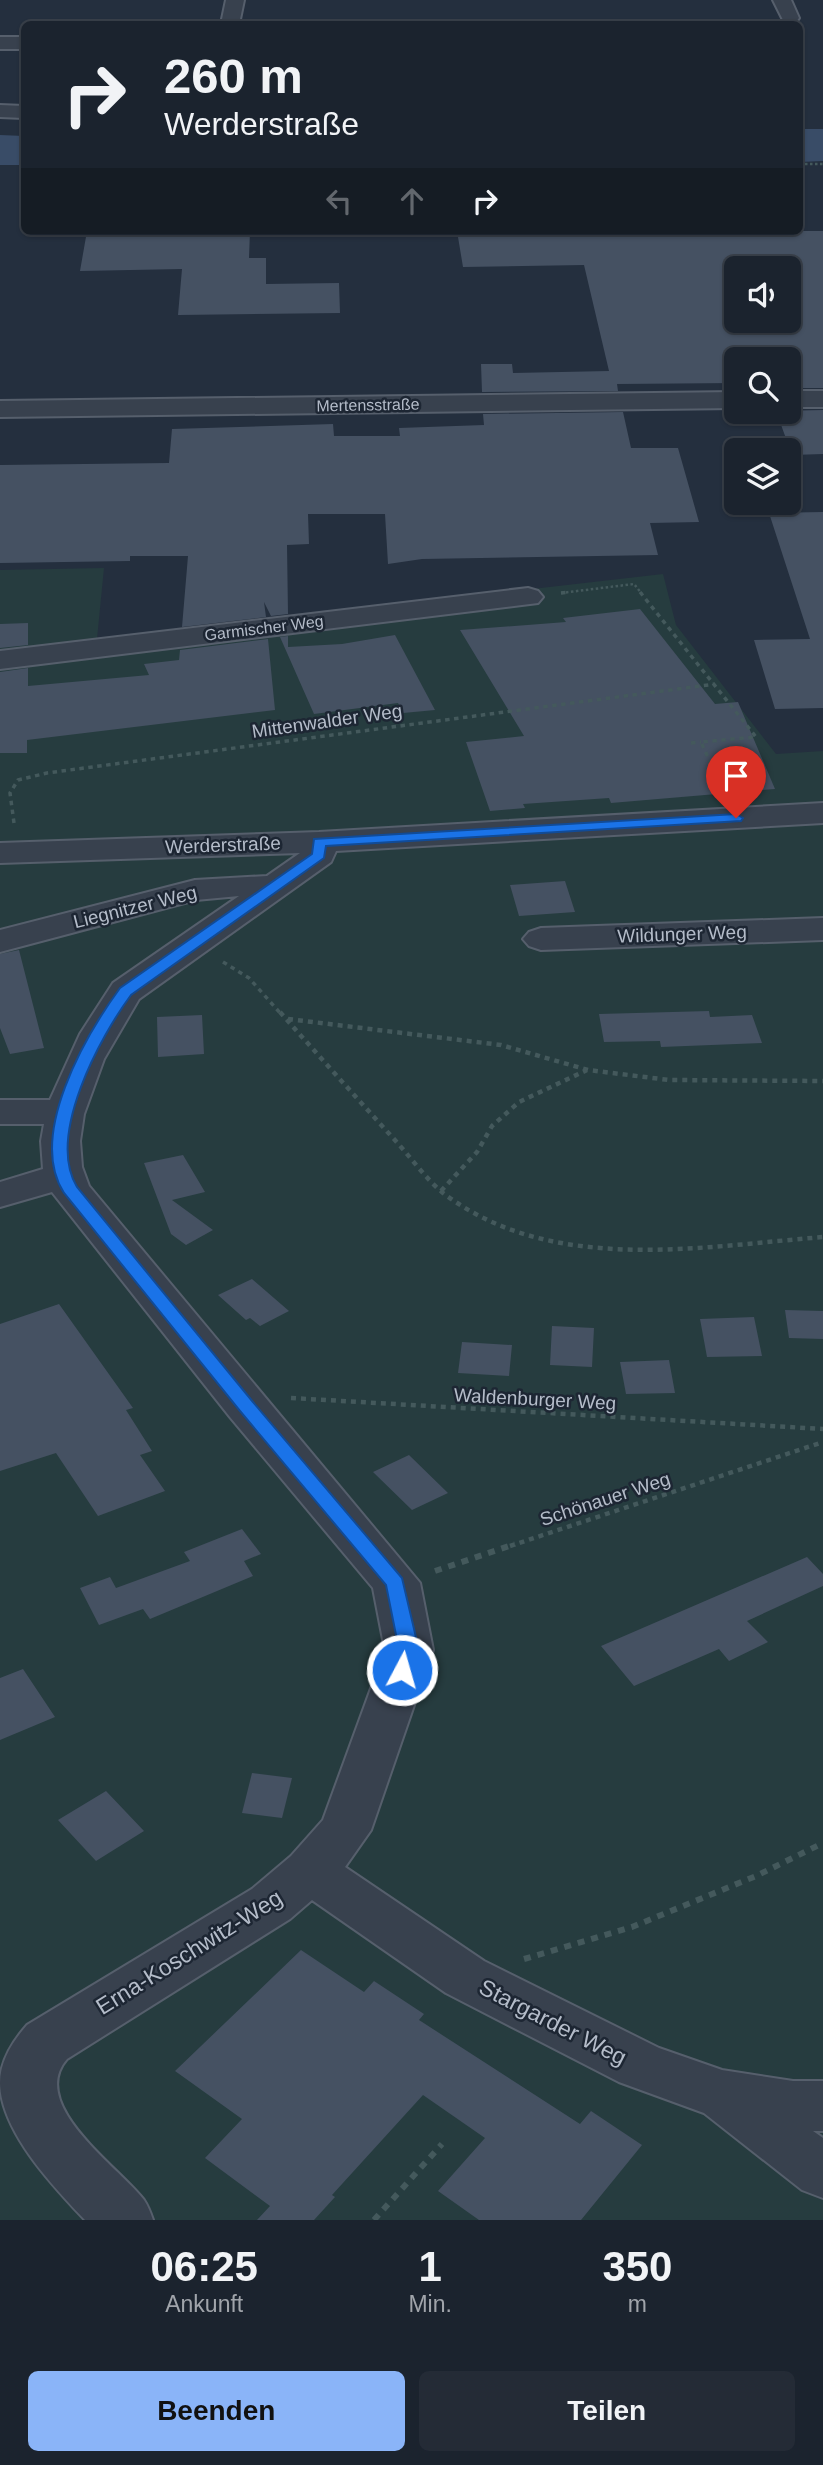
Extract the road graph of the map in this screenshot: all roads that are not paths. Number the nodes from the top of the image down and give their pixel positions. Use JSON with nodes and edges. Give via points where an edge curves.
{"nodes":[{"id":1,"x":235,"y":0,"type":"edge"},
{"id":2,"x":782,"y":0,"type":"edge"},
{"id":3,"x":790,"y":18,"type":"dead end"},
{"id":4,"x":231,"y":21,"type":"edge"},
{"id":5,"x":0,"y":43,"type":"edge"},
{"id":6,"x":21,"y":43,"type":"edge"},
{"id":7,"x":0,"y":111,"type":"edge"},
{"id":8,"x":21,"y":112,"type":"edge"},
{"id":9,"x":823,"y":398,"type":"edge"},
{"id":10,"x":801,"y":399,"type":"edge"},
{"id":11,"x":724,"y":400,"type":"edge"},
{"id":12,"x":0,"y":410,"type":"edge"},
{"id":13,"x":528,"y":597,"type":"road end"},
{"id":14,"x":0,"y":660,"type":"edge"},
{"id":15,"x":823,"y":813,"type":"edge"},
{"id":16,"x":319,"y":842,"type":"junction"},
{"id":17,"x":9,"y":852,"type":"edge"},
{"id":18,"x":273,"y":886,"type":"junction"},
{"id":19,"x":823,"y":929,"type":"edge"},
{"id":20,"x":541,"y":939,"type":"dead end"},
{"id":21,"x":0,"y":941,"type":"edge"},
{"id":22,"x":0,"y":1112,"type":"edge"},
{"id":23,"x":63,"y":1112,"type":"junction"},
{"id":24,"x":62,"y":1176,"type":"junction"},
{"id":25,"x":0,"y":1195,"type":"edge"},
{"id":26,"x":310,"y":1871,"type":"junction"},
{"id":27,"x":15,"y":2080,"type":"edge"},
{"id":28,"x":722,"y":2095,"type":"junction"},
{"id":29,"x":823,"y":2106,"type":"edge"},
{"id":30,"x":823,"y":2172,"type":"edge"},
{"id":31,"x":124,"y":2220,"type":"edge"}],
"edges":[{"from":1,"to":4,"type":"street"},
{"from":2,"to":3,"type":"street"},
{"from":5,"to":6,"type":"street"},
{"from":7,"to":8,"type":"street"},
{"from":9,"to":10,"type":"street"},
{"from":11,"to":12,"type":"street","name":"Mertensstraße"},
{"from":13,"to":14,"type":"street","name":"Garmischer Weg"},
{"from":15,"to":16,"type":"street","name":"Werderstraße"},
{"from":16,"to":17,"type":"street","name":"Werderstraße"},
{"from":16,"to":18,"type":"street","via":[[319,855]]},
{"from":18,"to":21,"type":"street","name":"Liegnitzer Weg","via":[[195,890]]},
{"from":18,"to":23,"type":"street","via":[[126,992],[105,1020]]},
{"from":19,"to":20,"type":"street","name":"Wildunger Weg"},
{"from":22,"to":23,"type":"street"},
{"from":23,"to":24,"type":"street"},
{"from":24,"to":25,"type":"street"},
{"from":24,"to":26,"type":"street","name":"Erna-Koschwitz-Weg","via":[[104,1233],[396,1583],[409,1650],[345,1830]]},
{"from":26,"to":27,"type":"street","name":"Erna-Koschwitz-Weg","via":[[271,1903],[47,2042]]},
{"from":26,"to":28,"type":"street","name":"Stargarder Weg","via":[[465,1977],[639,2065]]},
{"from":27,"to":31,"type":"street","name":"Erna-Koschwitz-Weg","via":[[29,2094],[45,2133]]},
{"from":28,"to":29,"type":"street","name":"Stargarder Weg"},
{"from":28,"to":30,"type":"street"}]}
